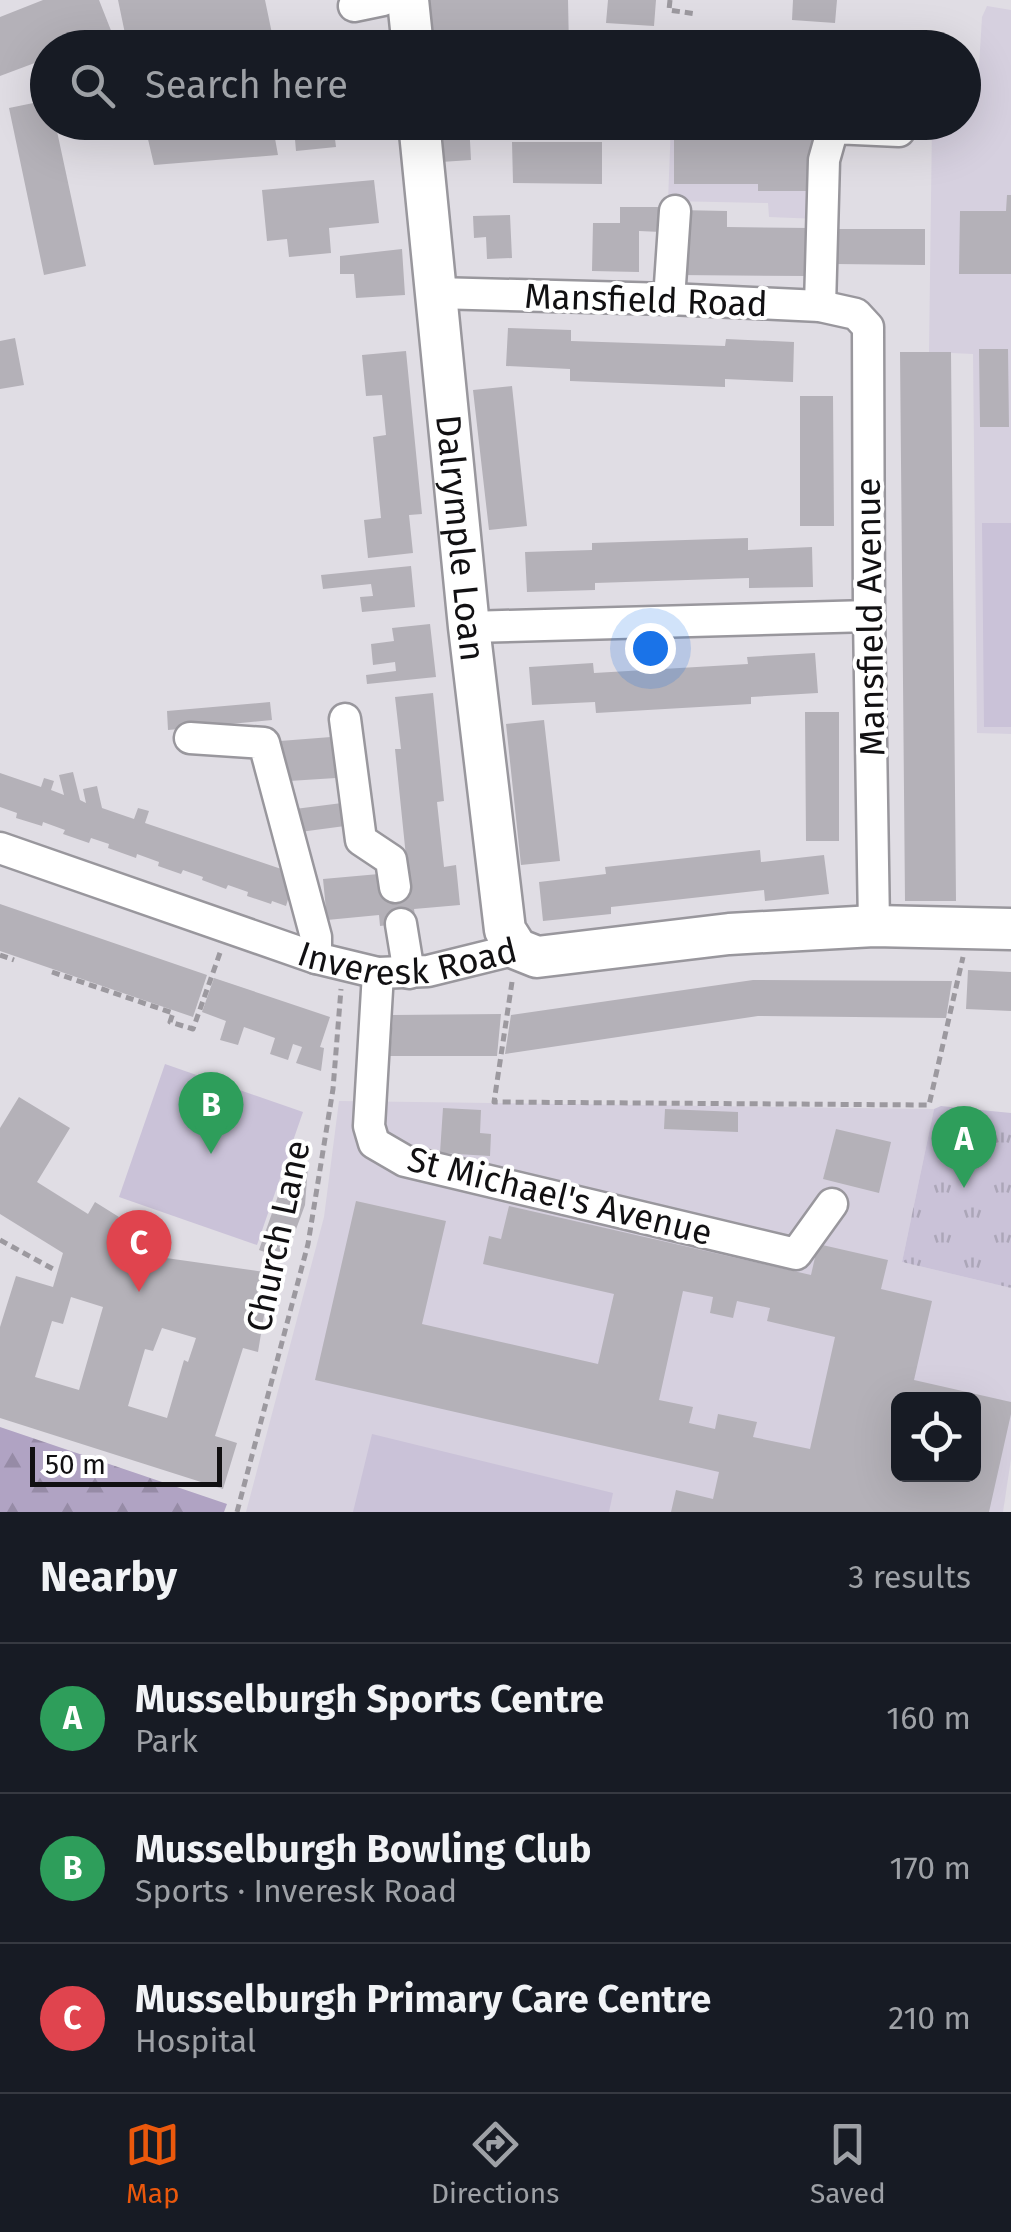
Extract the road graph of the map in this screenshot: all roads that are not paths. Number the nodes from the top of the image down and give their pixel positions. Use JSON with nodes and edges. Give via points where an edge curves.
{"nodes":[{"id":1,"x":408,"y":0,"type":"edge"},
{"id":2,"x":411,"y":30,"type":"edge"},
{"id":3,"x":422,"y":140,"type":"edge"},
{"id":4,"x":830,"y":140,"type":"edge"},
{"id":5,"x":675,"y":211,"type":"dead end"},
{"id":6,"x":435,"y":293,"type":"junction"},
{"id":7,"x":668,"y":299,"type":"junction"},
{"id":8,"x":820,"y":306,"type":"junction"},
{"id":9,"x":856,"y":314,"type":"joint"},
{"id":10,"x":869,"y":616,"type":"junction"},
{"id":11,"x":469,"y":627,"type":"junction"},
{"id":12,"x":345,"y":719,"type":"dead end"},
{"id":13,"x":190,"y":738,"type":"dead end"},
{"id":14,"x":0,"y":848,"type":"edge"},
{"id":15,"x":395,"y":887,"type":"dead end"},
{"id":16,"x":401,"y":924,"type":"dead end"},
{"id":17,"x":874,"y":926,"type":"junction"},
{"id":18,"x":1011,"y":928,"type":"edge"},
{"id":19,"x":516,"y":949,"type":"junction"},
{"id":20,"x":329,"y":962,"type":"junction"},
{"id":21,"x":409,"y":973,"type":"junction"},
{"id":22,"x":378,"y":974,"type":"junction"},
{"id":23,"x":832,"y":1204,"type":"dead end"}],
"edges":[{"from":1,"to":2,"type":"main road"},
{"from":3,"to":6,"type":"main road","name":"Dalrymple Loan"},
{"from":4,"to":8,"type":"street","via":[[824,160]]},
{"from":5,"to":7,"type":"street"},
{"from":6,"to":7,"type":"street","name":"Mansfield Road"},
{"from":6,"to":11,"type":"main road","name":"Dalrymple Loan"},
{"from":7,"to":8,"type":"street","name":"Mansfield Road"},
{"from":8,"to":9,"type":"street","name":"Mansfield Road"},
{"from":9,"to":10,"type":"street","name":"Mansfield Avenue","via":[[868,328]]},
{"from":10,"to":11,"type":"street"},
{"from":10,"to":17,"type":"street","name":"Mansfield Avenue"},
{"from":11,"to":19,"type":"main road","name":"Dalrymple Loan","via":[[505,930]]},
{"from":12,"to":15,"type":"street","via":[[361,840],[391,860]]},
{"from":13,"to":20,"type":"street","via":[[264,742],[316,937]]},
{"from":14,"to":20,"type":"street","name":"Inveresk Road"},
{"from":16,"to":21,"type":"street"},
{"from":17,"to":18,"type":"main road","name":"Inveresk Road"},
{"from":17,"to":19,"type":"main road","name":"Inveresk Road","via":[[729,934],[536,957]]},
{"from":19,"to":21,"type":"street","name":"Inveresk Road"},
{"from":20,"to":22,"type":"street","name":"Inveresk Road"},
{"from":21,"to":22,"type":"street","name":"Inveresk Road"},
{"from":22,"to":23,"type":"street","name":"St Michael's Avenue","via":[[369,1126],[374,1144],[406,1161],[796,1254]]}]}
